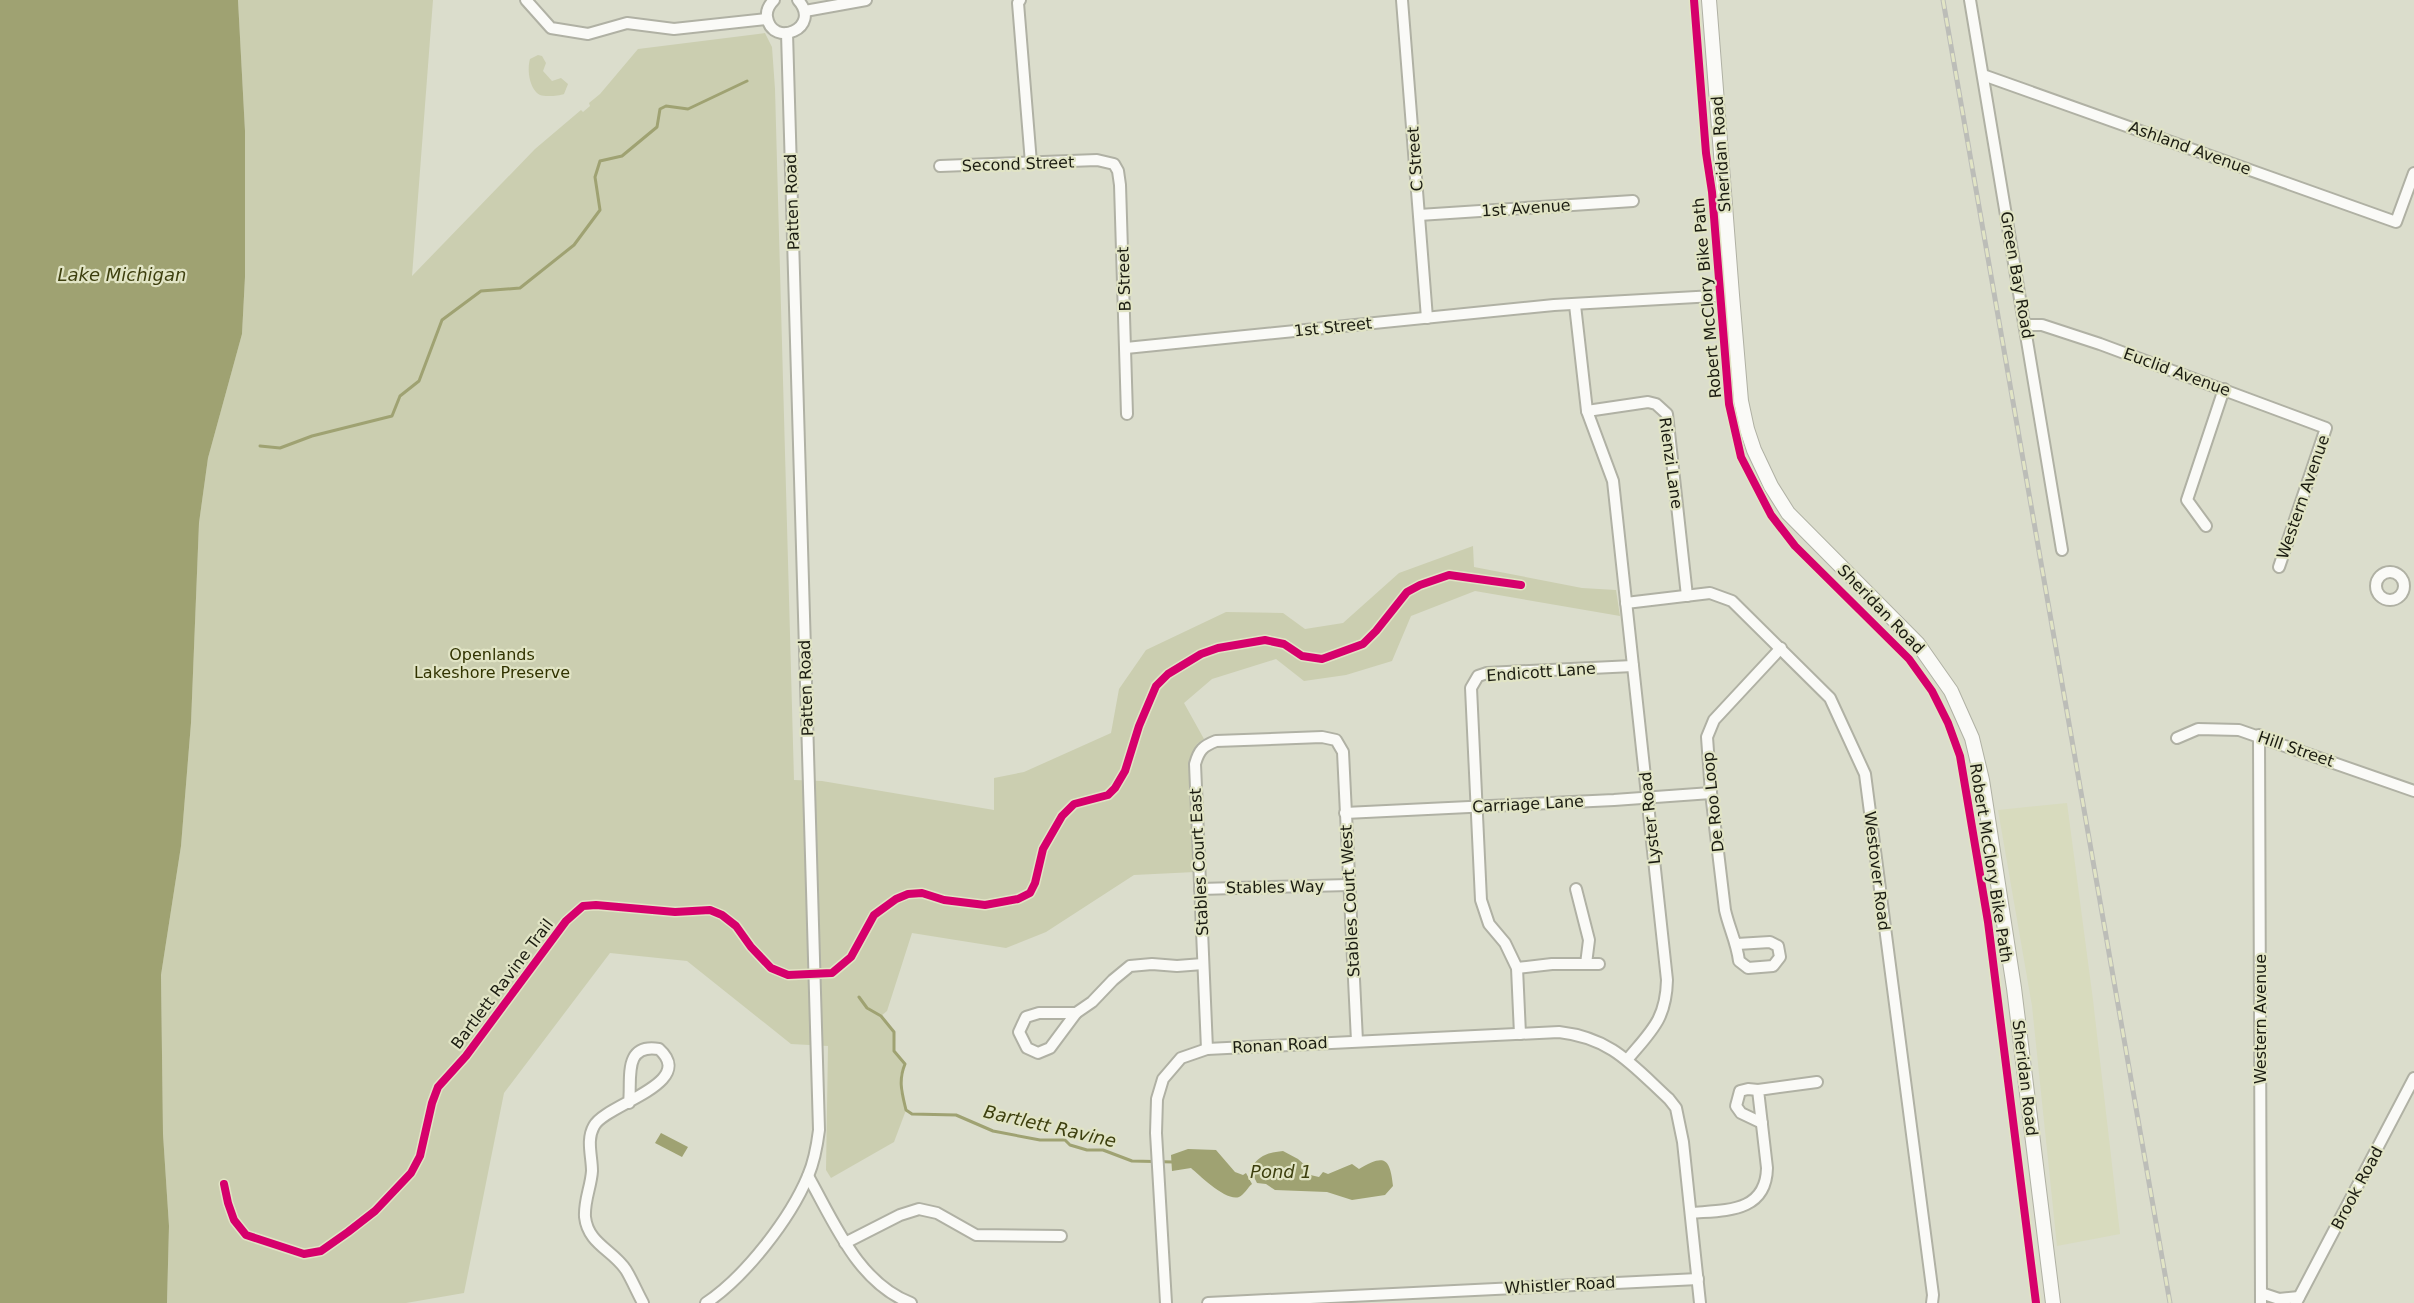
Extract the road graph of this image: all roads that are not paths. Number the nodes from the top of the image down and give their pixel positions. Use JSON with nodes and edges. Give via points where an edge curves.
{"nodes":[{"id":1,"x":774,"y":0,"type":"edge"},
{"id":2,"x":798,"y":0,"type":"edge"},
{"id":3,"x":866,"y":0,"type":"edge"},
{"id":4,"x":1020,"y":0,"type":"edge"},
{"id":5,"x":1402,"y":0,"type":"edge"},
{"id":6,"x":1709,"y":0,"type":"edge"},
{"id":7,"x":1970,"y":0,"type":"edge"},
{"id":8,"x":528,"y":3,"type":"edge"},
{"id":9,"x":805,"y":11,"type":"junction"},
{"id":10,"x":767,"y":19,"type":"junction"},
{"id":11,"x":787,"y":33,"type":"junction"},
{"id":12,"x":1983,"y":75,"type":"junction"},
{"id":13,"x":1096,"y":160,"type":"joint"},
{"id":14,"x":1031,"y":163,"type":"junction"},
{"id":15,"x":940,"y":166,"type":"dead end"},
{"id":16,"x":2414,"y":173,"type":"edge"},
{"id":17,"x":1633,"y":201,"type":"dead end"},
{"id":18,"x":1419,"y":215,"type":"junction"},
{"id":19,"x":1732,"y":295,"type":"junction"},
{"id":20,"x":1575,"y":305,"type":"junction"},
{"id":21,"x":1427,"y":318,"type":"junction"},
{"id":22,"x":2026,"y":325,"type":"junction"},
{"id":23,"x":1126,"y":348,"type":"junction"},
{"id":24,"x":2224,"y":389,"type":"junction"},
{"id":25,"x":1587,"y":411,"type":"junction"},
{"id":26,"x":1127,"y":414,"type":"dead end"},
{"id":27,"x":2326,"y":428,"type":"joint"},
{"id":28,"x":2206,"y":526,"type":"dead end"},
{"id":29,"x":2062,"y":550,"type":"dead end"},
{"id":30,"x":2279,"y":567,"type":"dead end"},
{"id":31,"x":1687,"y":596,"type":"junction"},
{"id":32,"x":1626,"y":603,"type":"junction"},
{"id":33,"x":1781,"y":648,"type":"junction"},
{"id":34,"x":1633,"y":666,"type":"junction"},
{"id":35,"x":2259,"y":735,"type":"junction"},
{"id":36,"x":2177,"y":738,"type":"dead end"},
{"id":37,"x":1343,"y":761,"type":"joint"},
{"id":38,"x":2414,"y":791,"type":"edge"},
{"id":39,"x":1711,"y":793,"type":"junction"},
{"id":40,"x":1648,"y":798,"type":"junction"},
{"id":41,"x":1476,"y":807,"type":"junction"},
{"id":42,"x":1345,"y":813,"type":"junction"},
{"id":43,"x":1349,"y":885,"type":"junction"},
{"id":44,"x":1200,"y":889,"type":"junction"},
{"id":45,"x":1576,"y":889,"type":"dead end"},
{"id":46,"x":1737,"y":944,"type":"dead end"},
{"id":47,"x":1203,"y":964,"type":"junction"},
{"id":48,"x":1586,"y":964,"type":"junction"},
{"id":49,"x":1599,"y":964,"type":"dead end"},
{"id":50,"x":1517,"y":968,"type":"junction"},
{"id":51,"x":1076,"y":1013,"type":"junction"},
{"id":52,"x":1520,"y":1034,"type":"junction"},
{"id":53,"x":1357,"y":1041,"type":"junction"},
{"id":54,"x":1208,"y":1049,"type":"junction"},
{"id":55,"x":1627,"y":1060,"type":"junction"},
{"id":56,"x":2414,"y":1078,"type":"edge"},
{"id":57,"x":1817,"y":1082,"type":"dead end"},
{"id":58,"x":1758,"y":1090,"type":"junction"},
{"id":59,"x":629,"y":1103,"type":"junction"},
{"id":60,"x":1762,"y":1123,"type":"junction"},
{"id":61,"x":808,"y":1176,"type":"junction"},
{"id":62,"x":1691,"y":1213,"type":"junction"},
{"id":63,"x":1061,"y":1236,"type":"dead end"},
{"id":64,"x":845,"y":1243,"type":"junction"},
{"id":65,"x":1698,"y":1279,"type":"junction"},
{"id":66,"x":1420,"y":1298,"type":"edge"},
{"id":67,"x":2261,"y":1298,"type":"edge"},
{"id":68,"x":1933,"y":1300,"type":"edge"},
{"id":69,"x":2298,"y":1300,"type":"edge"},
{"id":70,"x":908,"y":1302,"type":"edge"},
{"id":71,"x":643,"y":1303,"type":"edge"},
{"id":72,"x":706,"y":1303,"type":"edge"},
{"id":73,"x":1166,"y":1303,"type":"edge"},
{"id":74,"x":1208,"y":1303,"type":"edge"},
{"id":75,"x":1700,"y":1303,"type":"edge"},
{"id":76,"x":2053,"y":1303,"type":"edge"}],
"edges":[{"from":1,"to":10,"type":"street","via":[[768,7]]},
{"from":2,"to":9,"type":"street"},
{"from":3,"to":9,"type":"street"},
{"from":4,"to":14,"type":"street"},
{"from":5,"to":18,"type":"street","name":"C Street"},
{"from":6,"to":19,"type":"main road","name":"Sheridan Road"},
{"from":7,"to":12,"type":"street","name":"Green Bay Road"},
{"from":8,"to":10,"type":"street","via":[[551,27],[588,34],[627,23],[674,29]]},
{"from":9,"to":11,"type":"street","via":[[799,28]]},
{"from":10,"to":11,"type":"street","via":[[775,30]]},
{"from":11,"to":61,"type":"street","name":"Patten Road","via":[[819,1130]]},
{"from":12,"to":16,"type":"street","name":"Ashland Avenue","via":[[2397,222]]},
{"from":12,"to":22,"type":"street","name":"Green Bay Road"},
{"from":13,"to":14,"type":"street","name":"Second Street"},
{"from":13,"to":23,"type":"street","name":"B Street","via":[[1114,164],[1118,171]]},
{"from":14,"to":15,"type":"street","name":"Second Street"},
{"from":17,"to":18,"type":"street","name":"1st Avenue"},
{"from":18,"to":21,"type":"street","name":"C Street"},
{"from":19,"to":20,"type":"street","name":"1st Street"},
{"from":19,"to":76,"type":"main road","name":"Sheridan Road","via":[[1741,401],[1754,450],[1771,486],[1798,525],[1918,644],[1951,691],[1972,738],[2006,930]]},
{"from":20,"to":21,"type":"street","name":"1st Street"},
{"from":20,"to":25,"type":"street","name":"Lyster Road"},
{"from":21,"to":23,"type":"street","name":"1st Street"},
{"from":22,"to":24,"type":"street","name":"Euclid Avenue","via":[[2042,325]]},
{"from":22,"to":29,"type":"street","name":"Green Bay Road"},
{"from":23,"to":26,"type":"street","name":"B Street"},
{"from":24,"to":27,"type":"street","name":"Euclid Avenue"},
{"from":24,"to":28,"type":"street","via":[[2187,500]]},
{"from":25,"to":31,"type":"street","name":"Rienzi Lane","via":[[1648,402],[1667,414]]},
{"from":25,"to":32,"type":"street","name":"Lyster Road","via":[[1613,481]]},
{"from":27,"to":30,"type":"street","name":"Western Avenue"},
{"from":31,"to":32,"type":"street","name":"Westover Road"},
{"from":31,"to":33,"type":"street","name":"Westover Road","via":[[1710,593],[1732,601]]},
{"from":32,"to":34,"type":"street","name":"Lyster Road"},
{"from":33,"to":39,"type":"street","name":"De Roo Loop","via":[[1714,720],[1707,737]]},
{"from":33,"to":68,"type":"street","name":"Westover Road","via":[[1830,698],[1865,774]]},
{"from":34,"to":40,"type":"street","name":"Lyster Road"},
{"from":34,"to":41,"type":"street","name":"Endicott Lane","via":[[1478,676],[1471,688]]},
{"from":35,"to":36,"type":"street","name":"Hill Street","via":[[2240,729],[2198,729]]},
{"from":35,"to":38,"type":"street","name":"Hill Street"},
{"from":35,"to":67,"type":"street","name":"Western Avenue"},
{"from":37,"to":42,"type":"street","name":"Stables Court West"},
{"from":37,"to":44,"type":"street","name":"Stables Court East","via":[[1336,740],[1322,737],[1215,741],[1203,746],[1195,764]]},
{"from":39,"to":40,"type":"street","name":"Carriage Lane"},
{"from":39,"to":46,"type":"street","name":"De Roo Loop","via":[[1725,910]]},
{"from":40,"to":41,"type":"street","name":"Carriage Lane"},
{"from":40,"to":55,"type":"street","name":"Lyster Road","via":[[1666,996],[1659,1021]]},
{"from":41,"to":42,"type":"street","name":"Carriage Lane"},
{"from":41,"to":50,"type":"street","via":[[1482,906]]},
{"from":42,"to":43,"type":"street","name":"Stables Court West"},
{"from":43,"to":44,"type":"street","name":"Stables Way"},
{"from":43,"to":53,"type":"street","name":"Stables Court West"},
{"from":44,"to":47,"type":"street","name":"Stables Court East"},
{"from":45,"to":48,"type":"street","via":[[1589,940]]},
{"from":47,"to":51,"type":"street","via":[[1130,966]]},
{"from":47,"to":54,"type":"street","name":"Stables Court East"},
{"from":48,"to":49,"type":"street"},
{"from":48,"to":50,"type":"street"},
{"from":50,"to":52,"type":"street"},
{"from":51,"to":51,"type":"street","via":[[1026,1017],[1020,1029],[1021,1038],[1027,1048],[1038,1053],[1050,1048]]},
{"from":52,"to":53,"type":"street","name":"Ronan Road"},
{"from":52,"to":55,"type":"street","name":"Ronan Road","via":[[1581,1035],[1598,1040]]},
{"from":53,"to":54,"type":"street","name":"Ronan Road"},
{"from":54,"to":73,"type":"street","name":"Ronan Road","via":[[1180,1058],[1168,1071],[1157,1099]]},
{"from":55,"to":62,"type":"street","via":[[1676,1108]]},
{"from":56,"to":69,"type":"street","name":"Brook Road"},
{"from":57,"to":58,"type":"street"},
{"from":58,"to":60,"type":"street"},
{"from":58,"to":60,"type":"street","via":[[1740,1091],[1736,1106],[1741,1113]]},
{"from":59,"to":59,"type":"street","via":[[664,1078],[668,1061],[659,1049],[642,1049],[635,1054]]},
{"from":59,"to":71,"type":"street","via":[[601,1116],[593,1126],[585,1219],[599,1246],[625,1269]]},
{"from":60,"to":62,"type":"street","via":[[1767,1179],[1761,1193],[1742,1207]]},
{"from":61,"to":64,"type":"street"},
{"from":61,"to":72,"type":"street","name":"Patten Road","via":[[759,1254]]},
{"from":62,"to":65,"type":"street"},
{"from":63,"to":64,"type":"street","via":[[976,1235],[937,1213],[919,1209]]},
{"from":64,"to":70,"type":"street","via":[[874,1278]]},
{"from":65,"to":66,"type":"street","name":"Whistler Road"},
{"from":65,"to":75,"type":"street"},
{"from":66,"to":74,"type":"street","name":"Whistler Road"},
{"from":67,"to":69,"type":"street","name":"Brook Road"}]}
